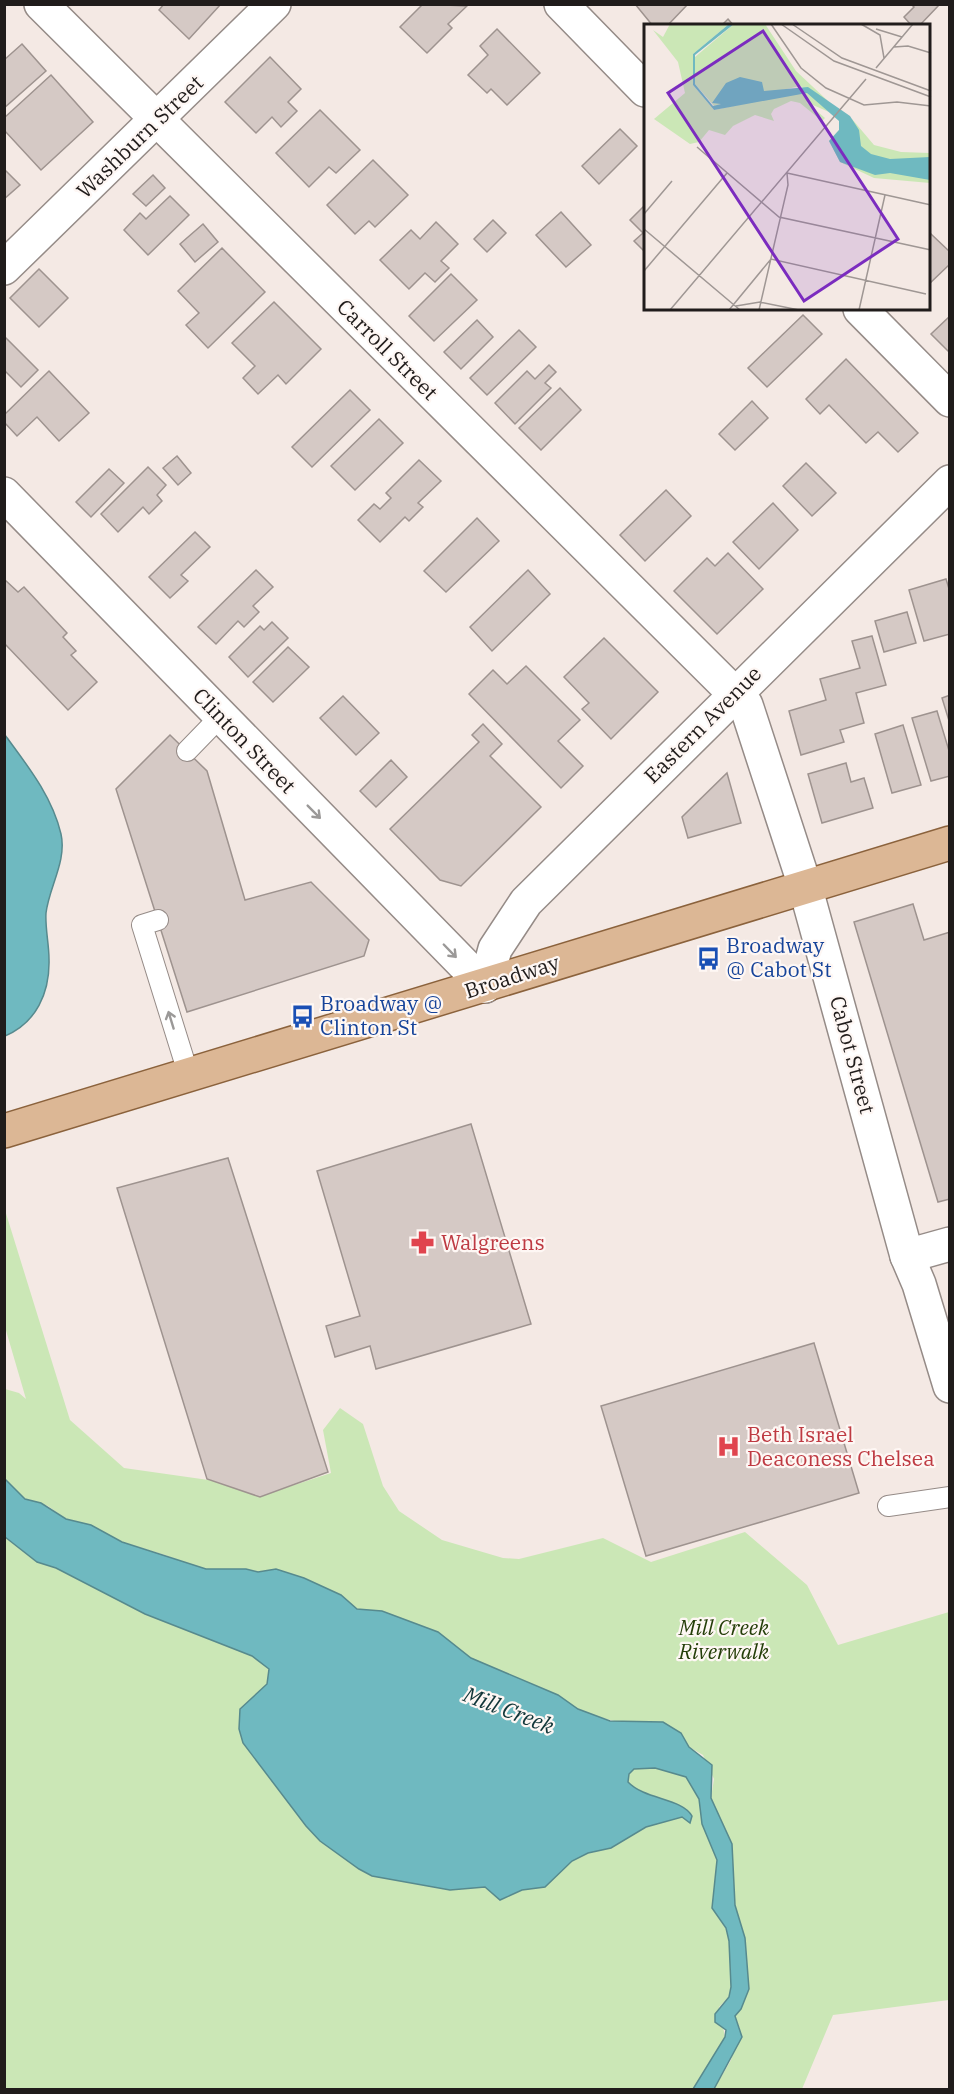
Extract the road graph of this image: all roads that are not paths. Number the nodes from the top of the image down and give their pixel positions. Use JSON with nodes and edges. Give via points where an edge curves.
{"nodes":[{"id":1,"x":41,"y":4,"type":"edge"},
{"id":2,"x":274,"y":4,"type":"edge"},
{"id":3,"x":561,"y":4,"type":"edge"},
{"id":4,"x":644,"y":89,"type":"edge"},
{"id":5,"x":157,"y":122,"type":"junction"},
{"id":6,"x":4,"y":268,"type":"edge"},
{"id":7,"x":861,"y":310,"type":"edge"},
{"id":8,"x":950,"y":400,"type":"edge"},
{"id":9,"x":950,"y":482,"type":"edge"},
{"id":10,"x":4,"y":494,"type":"edge"},
{"id":11,"x":735,"y":693,"type":"junction"},
{"id":12,"x":224,"y":721,"type":"junction"},
{"id":13,"x":187,"y":751,"type":"dead end"},
{"id":14,"x":950,"y":843,"type":"edge"},
{"id":15,"x":805,"y":886,"type":"junction"},
{"id":16,"x":158,"y":920,"type":"dead end"},
{"id":17,"x":485,"y":986,"type":"junction"},
{"id":18,"x":189,"y":1076,"type":"junction"},
{"id":19,"x":4,"y":1131,"type":"edge"},
{"id":20,"x":950,"y":1244,"type":"edge"},
{"id":21,"x":908,"y":1256,"type":"junction"},
{"id":22,"x":950,"y":1386,"type":"edge"},
{"id":23,"x":950,"y":1497,"type":"edge"},
{"id":24,"x":888,"y":1506,"type":"dead end"}],
"edges":[{"from":1,"to":5,"type":"street","name":"Carroll Street"},
{"from":2,"to":5,"type":"street","name":"Washburn Street"},
{"from":3,"to":4,"type":"street"},
{"from":5,"to":6,"type":"street","name":"Washburn Street"},
{"from":5,"to":11,"type":"street","name":"Carroll Street"},
{"from":7,"to":8,"type":"street"},
{"from":9,"to":11,"type":"street","name":"Eastern Avenue"},
{"from":10,"to":12,"type":"street","name":"Clinton Street"},
{"from":11,"to":15,"type":"street","name":"Cabot Street","via":[[746,705]]},
{"from":11,"to":17,"type":"street","name":"Eastern Avenue","via":[[526,902],[495,949]]},
{"from":12,"to":13,"type":"lane"},
{"from":12,"to":17,"type":"street","name":"Clinton Street","one_way":true},
{"from":14,"to":15,"type":"main road","name":"Broadway"},
{"from":15,"to":17,"type":"main road","name":"Broadway"},
{"from":15,"to":21,"type":"street","name":"Cabot Street"},
{"from":18,"to":16,"type":"lane","one_way":true,"via":[[142,925]]},
{"from":17,"to":18,"type":"main road","name":"Broadway"},
{"from":18,"to":19,"type":"main road","name":"Broadway"},
{"from":20,"to":21,"type":"street"},
{"from":21,"to":22,"type":"street","name":"Cabot Street"},
{"from":23,"to":24,"type":"lane"}]}
